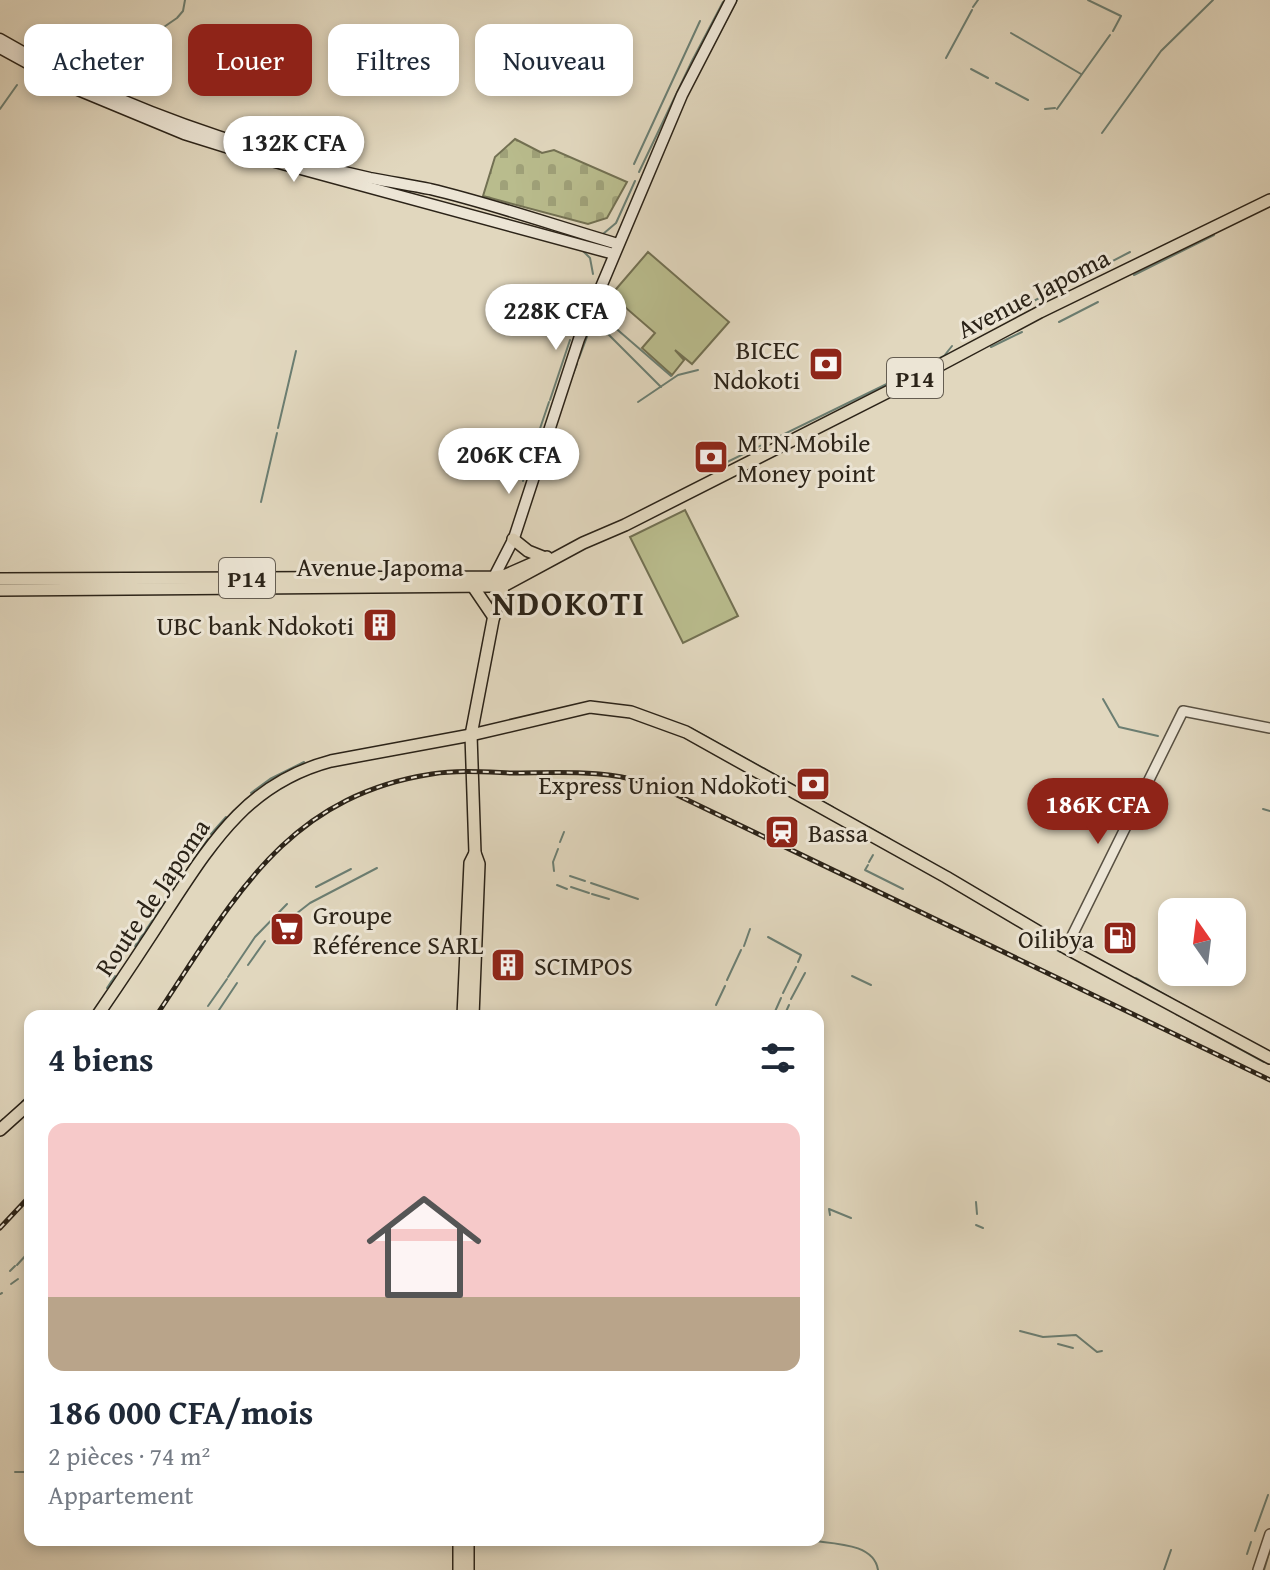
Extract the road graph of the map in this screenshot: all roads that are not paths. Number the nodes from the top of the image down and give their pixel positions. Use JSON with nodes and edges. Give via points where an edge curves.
{"nodes":[{"id":1,"x":731,"y":0,"type":"edge"},
{"id":2,"x":0,"y":39,"type":"edge"},
{"id":3,"x":0,"y":48,"type":"edge"},
{"id":4,"x":1270,"y":200,"type":"edge"},
{"id":5,"x":616,"y":249,"type":"junction"},
{"id":6,"x":514,"y":538,"type":"junction"},
{"id":7,"x":559,"y":555,"type":"junction"},
{"id":8,"x":543,"y":557,"type":"junction"},
{"id":9,"x":0,"y":579,"type":"edge"},
{"id":10,"x":500,"y":581,"type":"junction"},
{"id":11,"x":474,"y":588,"type":"junction"},
{"id":12,"x":0,"y":590,"type":"edge"},
{"id":13,"x":493,"y":618,"type":"junction"},
{"id":14,"x":1270,"y":728,"type":"edge"},
{"id":15,"x":471,"y":735,"type":"junction"},
{"id":16,"x":472,"y":940,"type":"junction"},
{"id":17,"x":1066,"y":948,"type":"junction"},
{"id":18,"x":101,"y":1010,"type":"edge"},
{"id":19,"x":464,"y":1010,"type":"edge"},
{"id":20,"x":473,"y":1010,"type":"edge"},
{"id":21,"x":1270,"y":1058,"type":"edge"},
{"id":22,"x":24,"y":1108,"type":"edge"},
{"id":23,"x":0,"y":1130,"type":"edge"},
{"id":24,"x":1270,"y":1534,"type":"edge"},
{"id":25,"x":459,"y":1546,"type":"edge"},
{"id":26,"x":468,"y":1546,"type":"edge"},
{"id":27,"x":459,"y":1570,"type":"edge"},
{"id":28,"x":468,"y":1570,"type":"edge"},
{"id":29,"x":1258,"y":1570,"type":"edge"}],
"edges":[{"from":1,"to":5,"type":"main road","via":[[682,95]]},
{"from":2,"to":5,"type":"main road","via":[[80,82],[186,125],[277,154],[432,190]]},
{"from":3,"to":5,"type":"main road","via":[[80,92],[176,131],[264,159]]},
{"from":4,"to":7,"type":"main road","name":"Avenue Japoma","number":"P14"},
{"from":5,"to":6,"type":"main road","via":[[579,339]]},
{"from":6,"to":8,"type":"main road"},
{"from":6,"to":10,"type":"main road"},
{"from":7,"to":8,"type":"main road","name":"Avenue Japoma","number":"P14"},
{"from":7,"to":10,"type":"main road","name":"Avenue Japoma","number":"P14"},
{"from":8,"to":10,"type":"main road","name":"Avenue Japoma","number":"P14"},
{"from":9,"to":10,"type":"main road","name":"Avenue Japoma","number":"P14"},
{"from":10,"to":11,"type":"main road","name":"Avenue Japoma","number":"P14"},
{"from":10,"to":13,"type":"main road"},
{"from":11,"to":12,"type":"main road","name":"Avenue Japoma","number":"P14"},
{"from":11,"to":13,"type":"main road"},
{"from":13,"to":15,"type":"main road"},
{"from":14,"to":17,"type":"street","via":[[1183,711]]},
{"from":15,"to":16,"type":"main road","via":[[479,864]]},
{"from":15,"to":17,"type":"main road","name":"Route de Japoma","via":[[590,707],[631,712],[686,732]]},
{"from":15,"to":18,"type":"main road","name":"Route de Japoma","via":[[309,767],[263,792],[213,842]]},
{"from":16,"to":19,"type":"main road"},
{"from":16,"to":20,"type":"main road"},
{"from":17,"to":21,"type":"main road","name":"Route de Japoma"},
{"from":22,"to":23,"type":"main road"},
{"from":24,"to":29,"type":"street"},
{"from":25,"to":27,"type":"main road"},
{"from":26,"to":28,"type":"main road"}]}
